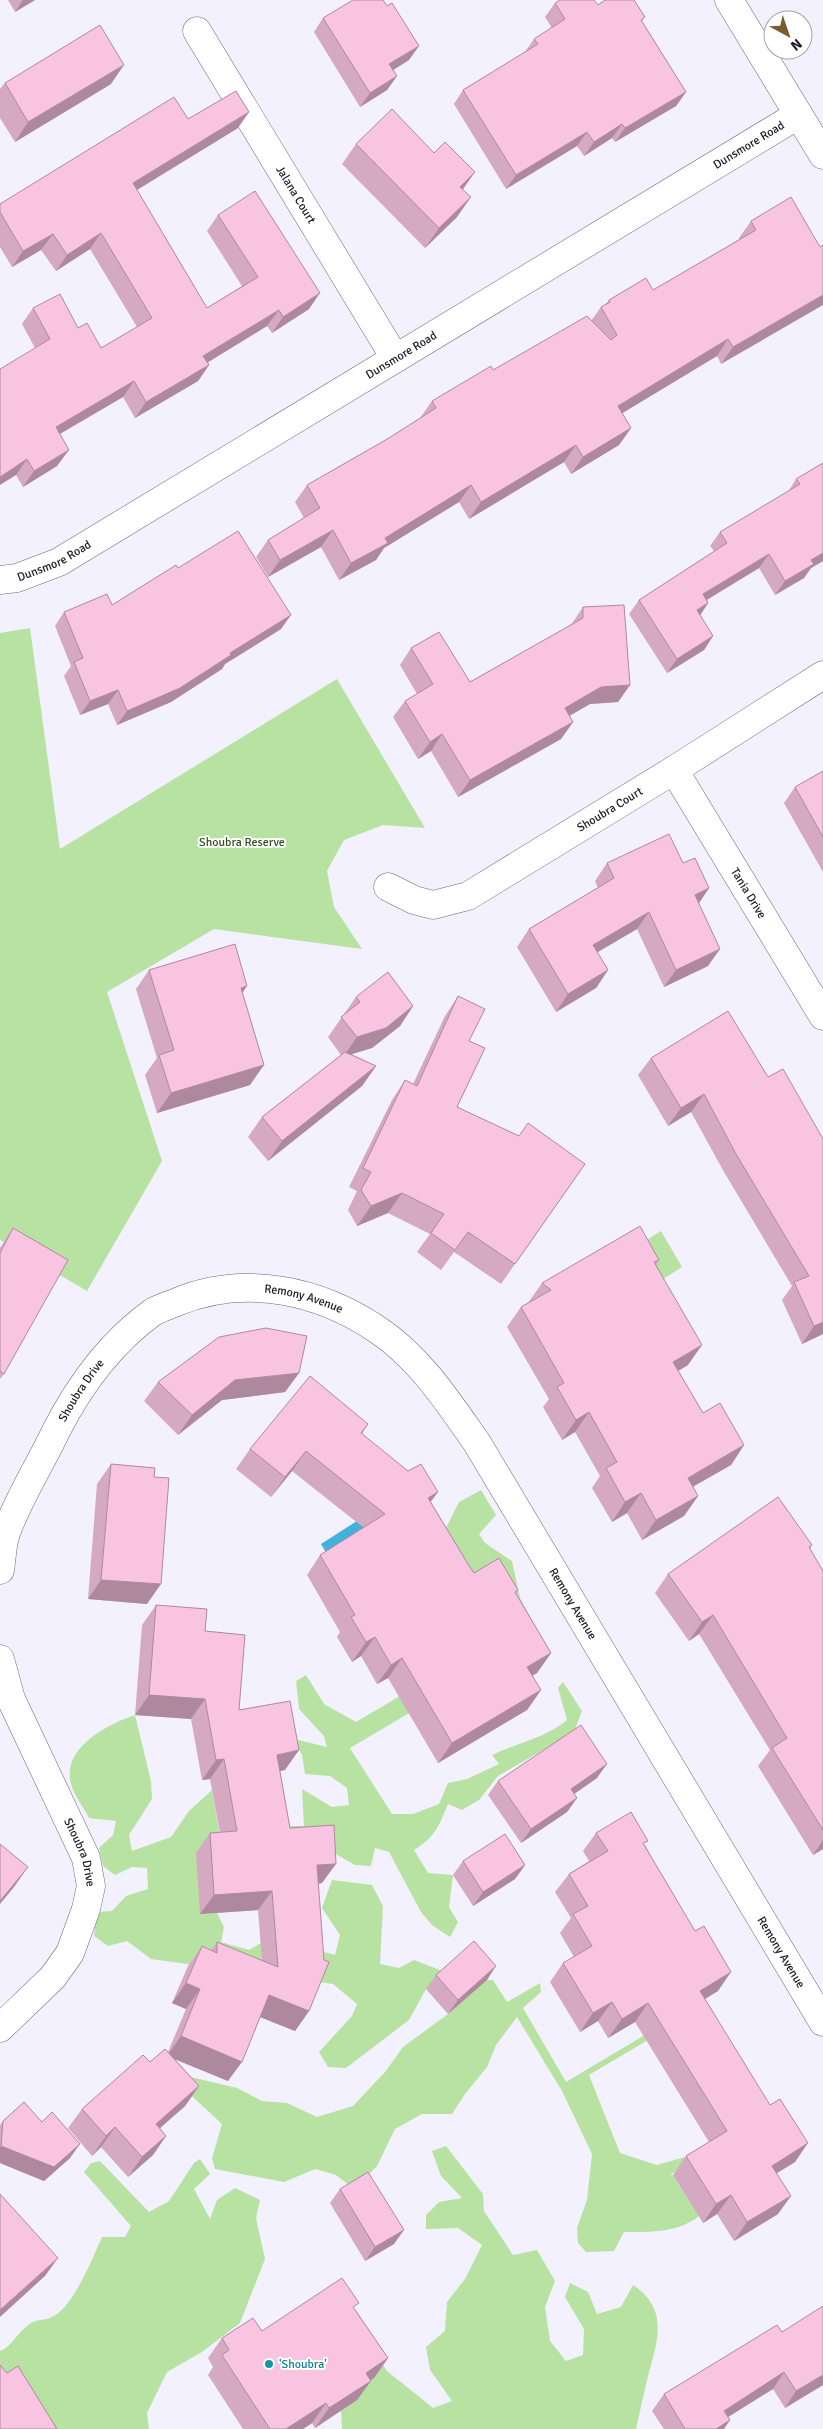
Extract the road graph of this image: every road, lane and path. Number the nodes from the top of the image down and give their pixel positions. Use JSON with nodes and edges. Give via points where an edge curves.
{"nodes":[{"id":1,"x":729,"y":0,"type":"edge"},
{"id":2,"x":198,"y":32,"type":"dead end"},
{"id":3,"x":798,"y":115,"type":"junction"},
{"id":4,"x":823,"y":156,"type":"edge"},
{"id":5,"x":395,"y":358,"type":"junction"},
{"id":6,"x":0,"y":580,"type":"edge"},
{"id":7,"x":823,"y":675,"type":"edge"},
{"id":8,"x":674,"y":770,"type":"junction"},
{"id":9,"x":388,"y":886,"type":"dead end"},
{"id":10,"x":823,"y":1016,"type":"edge"},
{"id":11,"x":240,"y":1286,"type":"joint"},
{"id":12,"x":0,"y":1570,"type":"edge"},
{"id":13,"x":0,"y":1659,"type":"edge"},
{"id":14,"x":823,"y":2022,"type":"edge"},
{"id":15,"x":0,"y":2028,"type":"edge"}],
"edges":[{"from":1,"to":3,"type":"street"},
{"from":2,"to":5,"type":"street","name":"Jalana Court"},
{"from":3,"to":4,"type":"street"},
{"from":3,"to":5,"type":"street","name":"Dunsmore Road"},
{"from":5,"to":6,"type":"street","name":"Dunsmore Road","via":[[59,562],[17,578]]},
{"from":7,"to":8,"type":"street","name":"Shoubra Court"},
{"from":8,"to":9,"type":"street","name":"Shoubra Court","via":[[468,896],[434,905],[414,900]]},
{"from":8,"to":10,"type":"street","name":"Tania Drive"},
{"from":11,"to":12,"type":"street","name":"Shoubra Drive","via":[[196,1294],[155,1311],[114,1344],[65,1412],[24,1492],[6,1534]]},
{"from":11,"to":14,"type":"street","name":"Remony Avenue","via":[[288,1290],[338,1307],[378,1330],[412,1358],[444,1396],[477,1443]]},
{"from":13,"to":15,"type":"street","name":"Shoubra Drive","via":[[11,1700],[86,1858],[91,1886],[70,1953],[54,1977]]}]}
